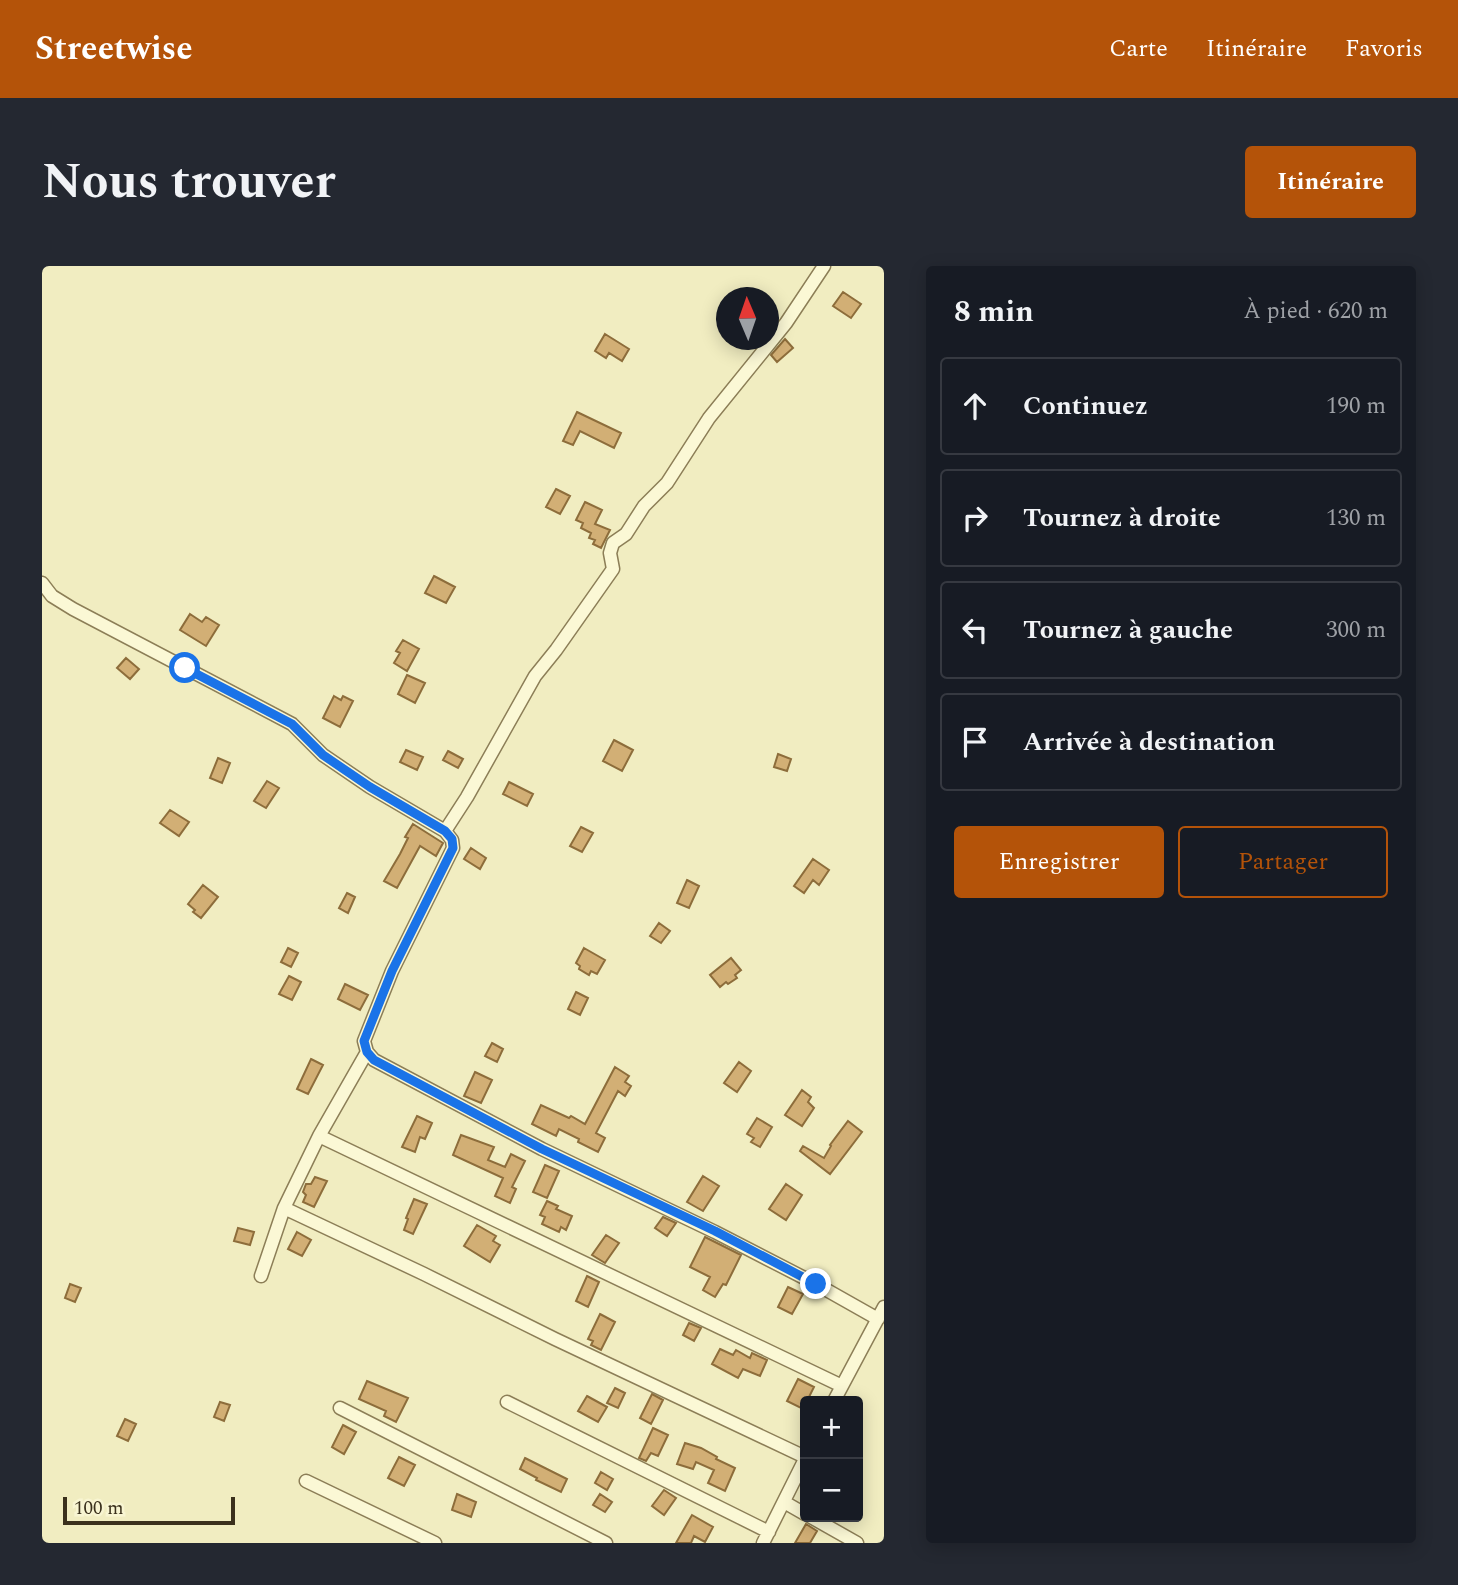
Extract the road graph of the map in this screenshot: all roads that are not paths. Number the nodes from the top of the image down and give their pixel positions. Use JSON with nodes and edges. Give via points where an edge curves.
{"nodes":[{"id":1,"x":824,"y":266,"type":"edge"},
{"id":2,"x":42,"y":583,"type":"edge"},
{"id":3,"x":445,"y":831,"type":"junction"},
{"id":4,"x":367,"y":1052,"type":"junction"},
{"id":5,"x":319,"y":1136,"type":"junction"},
{"id":6,"x":284,"y":1208,"type":"junction"},
{"id":7,"x":261,"y":1276,"type":"dead end"},
{"id":8,"x":881,"y":1313,"type":"edge"},
{"id":9,"x":842,"y":1386,"type":"junction"},
{"id":10,"x":837,"y":1396,"type":"edge"},
{"id":11,"x":507,"y":1402,"type":"dead end"},
{"id":12,"x":340,"y":1408,"type":"dead end"},
{"id":13,"x":800,"y":1456,"type":"edge"},
{"id":14,"x":805,"y":1459,"type":"edge"},
{"id":15,"x":306,"y":1481,"type":"dead end"},
{"id":16,"x":784,"y":1502,"type":"junction"},
{"id":17,"x":800,"y":1511,"type":"edge"},
{"id":18,"x":820,"y":1522,"type":"edge"},
{"id":19,"x":766,"y":1537,"type":"edge"},
{"id":20,"x":435,"y":1543,"type":"edge"},
{"id":21,"x":606,"y":1543,"type":"edge"},
{"id":22,"x":857,"y":1543,"type":"edge"}],
"edges":[{"from":1,"to":3,"type":"street","via":[[786,323],[709,418],[667,484],[644,506],[626,534],[613,543],[613,569],[535,676]]},
{"from":2,"to":3,"type":"street","via":[[52,596],[73,609],[292,724],[323,755]]},
{"from":3,"to":4,"type":"street","via":[[453,848],[392,971],[364,1041]]},
{"from":4,"to":5,"type":"street"},
{"from":4,"to":8,"type":"street","via":[[374,1060],[530,1143]]},
{"from":5,"to":6,"type":"street"},
{"from":5,"to":9,"type":"street"},
{"from":6,"to":7,"type":"street"},
{"from":6,"to":13,"type":"street"},
{"from":8,"to":9,"type":"street"},
{"from":9,"to":10,"type":"street"},
{"from":11,"to":19,"type":"street"},
{"from":12,"to":21,"type":"street"},
{"from":14,"to":16,"type":"street"},
{"from":15,"to":20,"type":"street"},
{"from":16,"to":17,"type":"street"},
{"from":16,"to":19,"type":"street"},
{"from":18,"to":22,"type":"street"}]}
